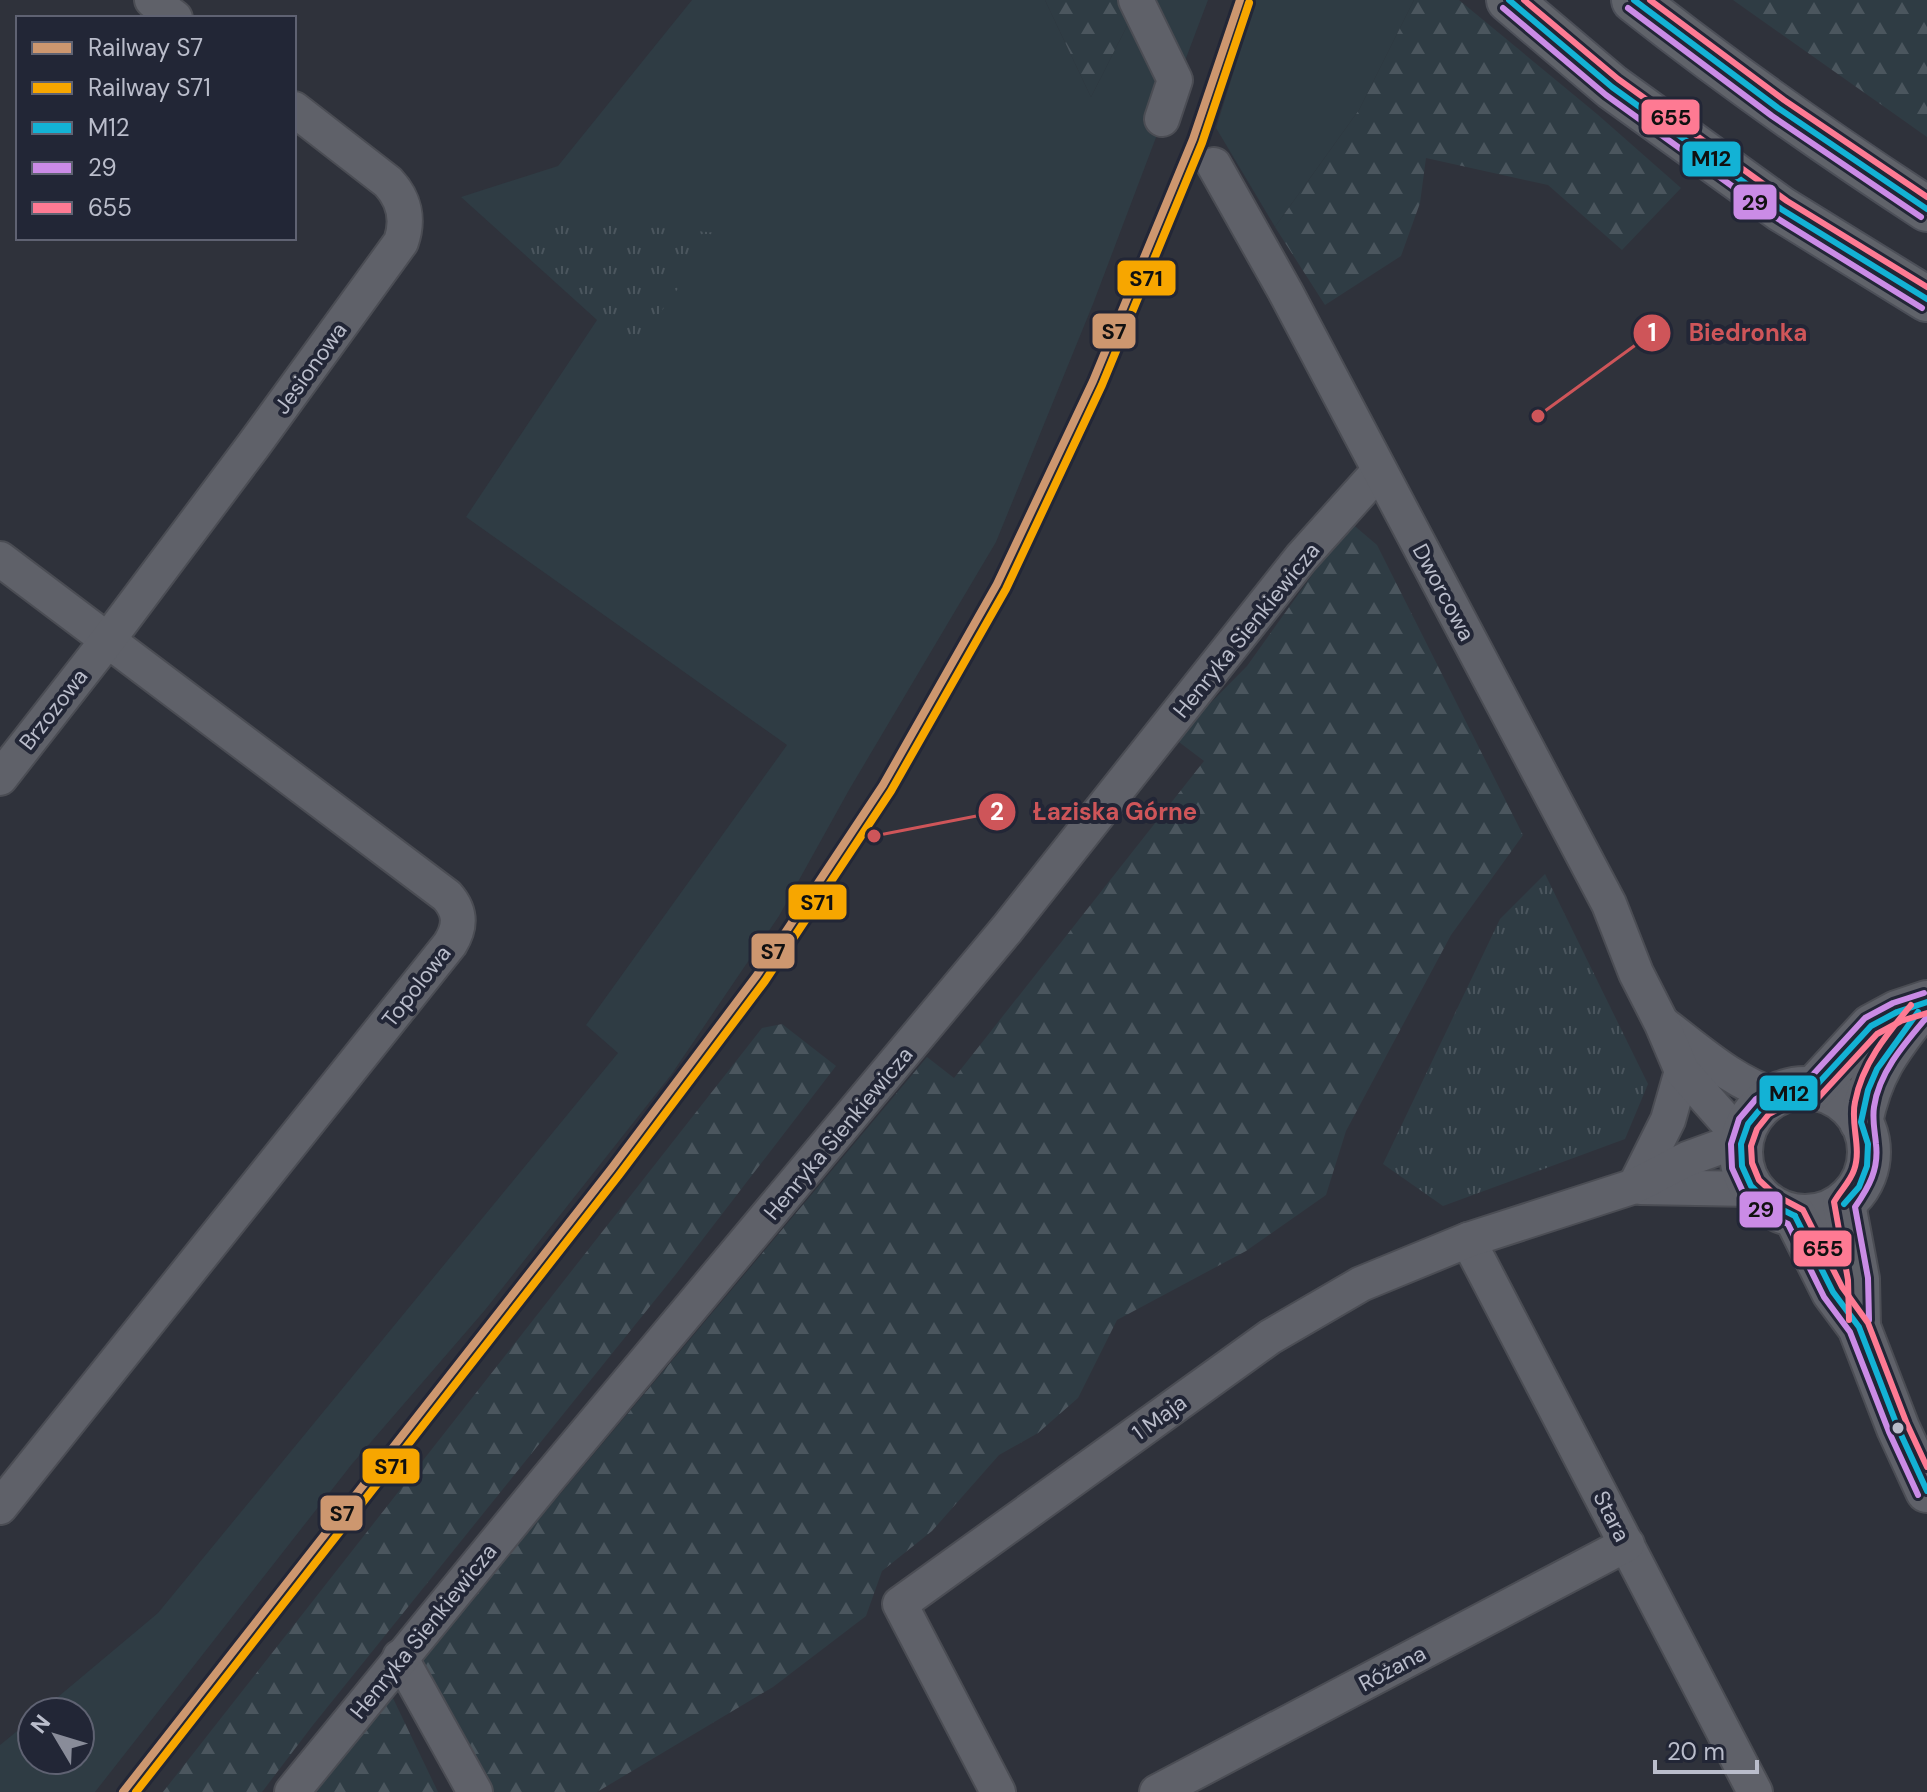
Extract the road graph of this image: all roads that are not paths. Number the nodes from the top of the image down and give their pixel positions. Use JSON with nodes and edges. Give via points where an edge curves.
{"nodes":[{"id":1,"x":152,"y":0,"type":"edge"},
{"id":2,"x":1136,"y":0,"type":"edge"},
{"id":3,"x":1509,"y":0,"type":"edge"},
{"id":4,"x":1634,"y":0,"type":"edge"},
{"id":5,"x":172,"y":16,"type":"edge"},
{"id":6,"x":296,"y":111,"type":"edge"},
{"id":7,"x":1162,"y":119,"type":"dead end"},
{"id":8,"x":1214,"y":165,"type":"dead end"},
{"id":9,"x":1927,"y":209,"type":"edge"},
{"id":10,"x":1927,"y":299,"type":"edge"},
{"id":11,"x":1379,"y":471,"type":"junction"},
{"id":12,"x":0,"y":559,"type":"edge"},
{"id":13,"x":107,"y":641,"type":"junction"},
{"id":14,"x":0,"y":778,"type":"edge"},
{"id":15,"x":1926,"y":1002,"type":"edge"},
{"id":16,"x":1662,"y":1024,"type":"junction"},
{"id":17,"x":1682,"y":1071,"type":"junction"},
{"id":18,"x":1794,"y":1092,"type":"junction"},
{"id":19,"x":1861,"y":1122,"type":"junction"},
{"id":20,"x":1742,"y":1139,"type":"junction"},
{"id":21,"x":1635,"y":1186,"type":"junction"},
{"id":22,"x":1752,"y":1189,"type":"junction"},
{"id":23,"x":1844,"y":1204,"type":"junction"},
{"id":24,"x":1795,"y":1216,"type":"junction"},
{"id":25,"x":1468,"y":1240,"type":"junction"},
{"id":26,"x":1859,"y":1327,"type":"junction"},
{"id":27,"x":1927,"y":1491,"type":"edge"},
{"id":28,"x":0,"y":1507,"type":"edge"},
{"id":29,"x":1627,"y":1544,"type":"junction"},
{"id":30,"x":400,"y":1657,"type":"junction"},
{"id":31,"x":292,"y":1792,"type":"edge"},
{"id":32,"x":475,"y":1792,"type":"edge"},
{"id":33,"x":998,"y":1792,"type":"edge"},
{"id":34,"x":1157,"y":1792,"type":"edge"},
{"id":35,"x":1755,"y":1792,"type":"edge"}],
"edges":[{"from":1,"to":5,"type":"street"},
{"from":2,"to":7,"type":"street","via":[[1175,80]]},
{"from":3,"to":10,"type":"main road","via":[[1612,87],[1769,200]]},
{"from":4,"to":9,"type":"main road","via":[[1741,83]]},
{"from":6,"to":13,"type":"street","name":"Jesionowa","via":[[388,182],[403,203],[406,228],[393,255]]},
{"from":8,"to":11,"type":"street","name":"Dworcowa"},
{"from":11,"to":16,"type":"street","name":"Dworcowa","via":[[1602,890]]},
{"from":11,"to":30,"type":"street","name":"Henryka Sienkiewicza","via":[[1301,558],[997,941]]},
{"from":12,"to":13,"type":"street","name":"Topolowa"},
{"from":13,"to":14,"type":"street","name":"Brzozowa"},
{"from":13,"to":28,"type":"street","name":"Topolowa","via":[[447,896],[459,925],[450,944]]},
{"from":15,"to":18,"type":"street","via":[[1871,1026]]},
{"from":15,"to":19,"type":"street","via":[[1877,1069]]},
{"from":16,"to":17,"type":"street","name":"Dworcowa"},
{"from":16,"to":18,"type":"street","name":"Dworcowa","via":[[1753,1088]]},
{"from":17,"to":20,"type":"street","name":"Dworcowa"},
{"from":17,"to":21,"type":"street","via":[[1668,1120]]},
{"from":18,"to":19,"type":"street","via":[[1832,1095]]},
{"from":18,"to":20,"type":"street","via":[[1760,1106]]},
{"from":19,"to":23,"type":"street","via":[[1867,1166],[1859,1187]]},
{"from":20,"to":21,"type":"street","name":"1 Maja"},
{"from":20,"to":22,"type":"street","via":[[1744,1173]]},
{"from":21,"to":22,"type":"street","name":"1 Maja"},
{"from":21,"to":25,"type":"street","name":"1 Maja"},
{"from":22,"to":24,"type":"street","via":[[1778,1211]]},
{"from":23,"to":24,"type":"street","via":[[1821,1214]]},
{"from":23,"to":26,"type":"street","via":[[1858,1279]]},
{"from":24,"to":26,"type":"street","via":[[1833,1292]]},
{"from":25,"to":29,"type":"street","name":"Stara"},
{"from":25,"to":33,"type":"street","name":"1 Maja","via":[[1361,1284],[1270,1337],[900,1604]]},
{"from":26,"to":27,"type":"street"},
{"from":29,"to":34,"type":"street","name":"Różana"},
{"from":29,"to":35,"type":"street","name":"Stara"},
{"from":30,"to":31,"type":"street","name":"Henryka Sienkiewicza"},
{"from":30,"to":32,"type":"street"}]}
